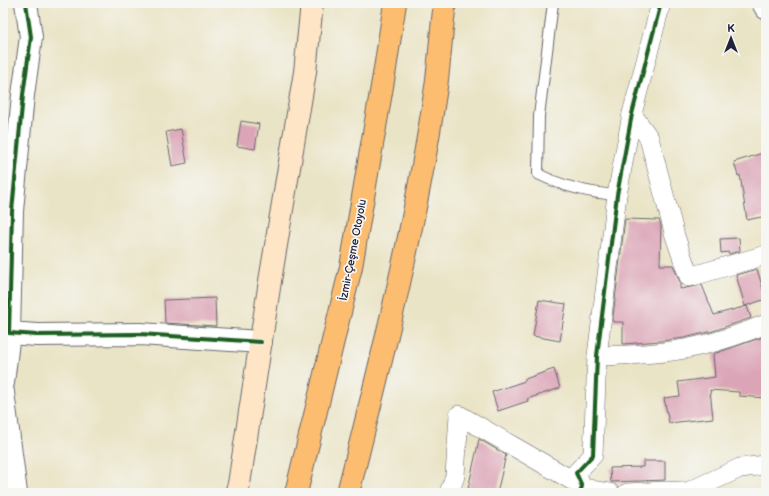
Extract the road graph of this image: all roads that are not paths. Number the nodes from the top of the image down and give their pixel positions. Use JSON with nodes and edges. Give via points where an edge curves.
{"nodes":[{"id":1,"x":26,"y":3,"type":"edge"},
{"id":2,"x":312,"y":3,"type":"edge"},
{"id":3,"x":395,"y":3,"type":"edge"},
{"id":4,"x":445,"y":3,"type":"edge"},
{"id":5,"x":553,"y":3,"type":"edge"},
{"id":6,"x":661,"y":3,"type":"edge"},
{"id":7,"x":763,"y":3,"type":"edge"},
{"id":8,"x":766,"y":8,"type":"edge"},
{"id":9,"x":632,"y":114,"type":"junction"},
{"id":10,"x":617,"y":194,"type":"junction"},
{"id":11,"x":8,"y":213,"type":"edge"},
{"id":12,"x":7,"y":240,"type":"edge"},
{"id":13,"x":766,"y":255,"type":"edge"},
{"id":14,"x":766,"y":324,"type":"edge"},
{"id":15,"x":9,"y":333,"type":"junction"},
{"id":16,"x":262,"y":342,"type":"junction"},
{"id":17,"x":597,"y":356,"type":"junction"},
{"id":18,"x":3,"y":383,"type":"edge"},
{"id":19,"x":3,"y":392,"type":"edge"},
{"id":20,"x":766,"y":465,"type":"edge"},
{"id":21,"x":581,"y":490,"type":"edge"},
{"id":22,"x":16,"y":493,"type":"edge"},
{"id":23,"x":236,"y":493,"type":"edge"},
{"id":24,"x":296,"y":493,"type":"edge"},
{"id":25,"x":348,"y":493,"type":"edge"},
{"id":26,"x":449,"y":493,"type":"edge"},
{"id":27,"x":610,"y":493,"type":"edge"},
{"id":28,"x":627,"y":493,"type":"edge"},
{"id":29,"x":688,"y":493,"type":"edge"}],
"edges":[{"from":1,"to":11,"type":"street","via":[[31,37]]},
{"from":2,"to":16,"type":"main road","via":[[305,72]]},
{"from":3,"to":24,"type":"highway","name":"İzmir-Çeşme Otoyolu","via":[[351,267]]},
{"from":4,"to":25,"type":"highway","via":[[436,86],[400,280]]},
{"from":5,"to":10,"type":"lane","via":[[539,116],[538,174],[570,188],[601,194]]},
{"from":6,"to":9,"type":"street"},
{"from":7,"to":8,"type":"street"},
{"from":9,"to":10,"type":"street"},
{"from":9,"to":13,"type":"street","via":[[649,138],[675,236],[689,277]]},
{"from":10,"to":17,"type":"street"},
{"from":11,"to":12,"type":"street"},
{"from":12,"to":15,"type":"street"},
{"from":14,"to":17,"type":"street","via":[[698,346],[647,354]]},
{"from":15,"to":16,"type":"street","via":[[140,334]]},
{"from":15,"to":18,"type":"street"},
{"from":16,"to":23,"type":"main road"},
{"from":17,"to":21,"type":"street","via":[[593,455],[576,473]]},
{"from":19,"to":22,"type":"street"},
{"from":20,"to":29,"type":"street","via":[[740,468]]},
{"from":21,"to":26,"type":"street","via":[[459,415],[455,476]]},
{"from":21,"to":27,"type":"street"},
{"from":28,"to":29,"type":"street"}]}
